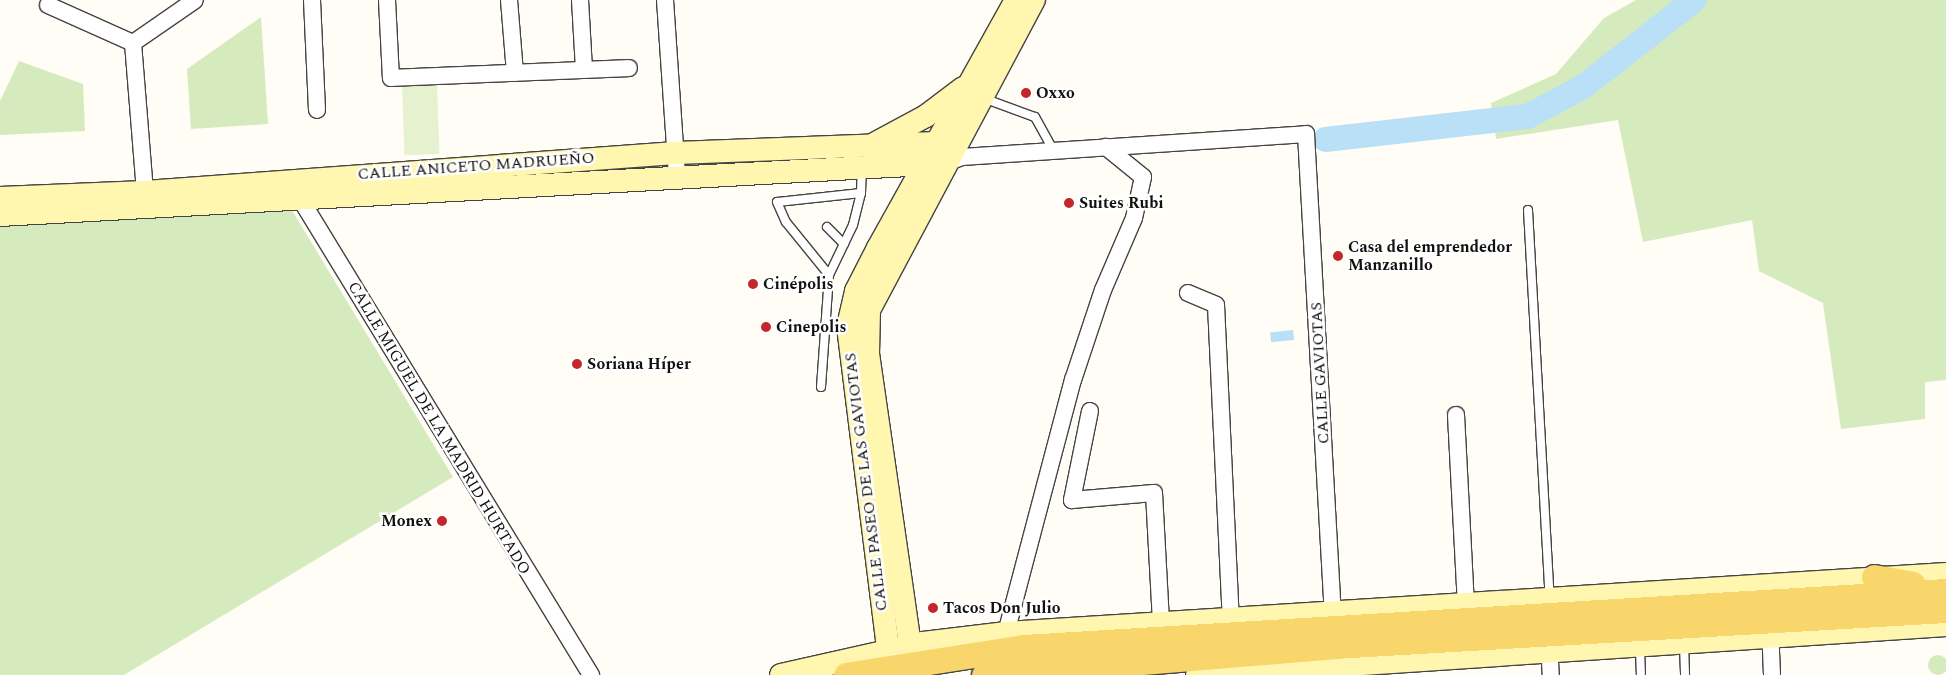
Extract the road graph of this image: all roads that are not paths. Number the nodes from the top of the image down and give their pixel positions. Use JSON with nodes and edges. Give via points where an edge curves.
{"nodes":[{"id":1,"x":195,"y":0,"type":"edge"},
{"id":2,"x":312,"y":0,"type":"edge"},
{"id":3,"x":387,"y":0,"type":"edge"},
{"id":4,"x":510,"y":0,"type":"edge"},
{"id":5,"x":580,"y":0,"type":"edge"},
{"id":6,"x":665,"y":0,"type":"edge"},
{"id":7,"x":1016,"y":0,"type":"edge"},
{"id":8,"x":1034,"y":0,"type":"edge"},
{"id":9,"x":48,"y":5,"type":"dead end"},
{"id":10,"x":132,"y":43,"type":"junction"},
{"id":11,"x":630,"y":68,"type":"dead end"},
{"id":12,"x":584,"y":70,"type":"junction"},
{"id":13,"x":516,"y":73,"type":"junction"},
{"id":14,"x":976,"y":89,"type":"junction"},
{"id":15,"x":317,"y":110,"type":"dead end"},
{"id":16,"x":873,"y":145,"type":"junction"},
{"id":17,"x":1106,"y":147,"type":"junction"},
{"id":18,"x":1054,"y":151,"type":"junction"},
{"id":19,"x":945,"y":155,"type":"junction"},
{"id":20,"x":676,"y":164,"type":"junction"},
{"id":21,"x":888,"y":168,"type":"junction"},
{"id":22,"x":862,"y":170,"type":"junction"},
{"id":23,"x":297,"y":178,"type":"junction"},
{"id":24,"x":861,"y":193,"type":"junction"},
{"id":25,"x":0,"y":198,"type":"edge"},
{"id":26,"x":145,"y":200,"type":"junction"},
{"id":27,"x":301,"y":200,"type":"junction"},
{"id":28,"x":903,"y":205,"type":"junction"},
{"id":29,"x":1528,"y":210,"type":"dead end"},
{"id":30,"x":0,"y":215,"type":"edge"},
{"id":31,"x":827,"y":227,"type":"dead end"},
{"id":32,"x":844,"y":244,"type":"junction"},
{"id":33,"x":829,"y":275,"type":"junction"},
{"id":34,"x":1188,"y":293,"type":"dead end"},
{"id":35,"x":821,"y":387,"type":"dead end"},
{"id":36,"x":1090,"y":411,"type":"dead end"},
{"id":37,"x":1456,"y":415,"type":"dead end"},
{"id":38,"x":1946,"y":574,"type":"edge"},
{"id":39,"x":1874,"y":577,"type":"junction"},
{"id":40,"x":1713,"y":588,"type":"junction"},
{"id":41,"x":1946,"y":591,"type":"edge"},
{"id":42,"x":1557,"y":598,"type":"junction"},
{"id":43,"x":1466,"y":603,"type":"junction"},
{"id":44,"x":1637,"y":608,"type":"junction"},
{"id":45,"x":1946,"y":610,"type":"edge"},
{"id":46,"x":1333,"y":613,"type":"junction"},
{"id":47,"x":1770,"y":618,"type":"junction"},
{"id":48,"x":1231,"y":619,"type":"junction"},
{"id":49,"x":1161,"y":622,"type":"junction"},
{"id":50,"x":1946,"y":625,"type":"edge"},
{"id":51,"x":1006,"y":633,"type":"junction"},
{"id":52,"x":1946,"y":634,"type":"edge"},
{"id":53,"x":1684,"y":646,"type":"junction"},
{"id":54,"x":1549,"y":647,"type":"junction"},
{"id":55,"x":1632,"y":648,"type":"junction"},
{"id":56,"x":901,"y":662,"type":"edge"},
{"id":57,"x":1102,"y":670,"type":"edge"},
{"id":58,"x":1337,"y":670,"type":"edge"},
{"id":59,"x":1046,"y":671,"type":"edge"},
{"id":60,"x":591,"y":675,"type":"edge"},
{"id":61,"x":781,"y":675,"type":"edge"},
{"id":62,"x":846,"y":675,"type":"edge"},
{"id":63,"x":984,"y":675,"type":"edge"},
{"id":64,"x":1197,"y":675,"type":"edge"},
{"id":65,"x":1283,"y":675,"type":"edge"},
{"id":66,"x":1551,"y":675,"type":"edge"},
{"id":67,"x":1641,"y":675,"type":"edge"},
{"id":68,"x":1685,"y":675,"type":"edge"},
{"id":69,"x":1772,"y":675,"type":"edge"}],
"edges":[{"from":1,"to":10,"type":"street"},
{"from":2,"to":15,"type":"street"},
{"from":3,"to":13,"type":"street","via":[[391,78]]},
{"from":4,"to":13,"type":"street"},
{"from":5,"to":12,"type":"street"},
{"from":6,"to":20,"type":"street"},
{"from":7,"to":14,"type":"main road","name":"CALLE PASEO DE LAS GAVIOTAS"},
{"from":8,"to":14,"type":"main road","name":"CALLE PASEO DE LAS GAVIOTAS"},
{"from":9,"to":10,"type":"street"},
{"from":10,"to":26,"type":"street"},
{"from":11,"to":12,"type":"street"},
{"from":12,"to":13,"type":"street"},
{"from":14,"to":16,"type":"main road"},
{"from":14,"to":18,"type":"lane","via":[[1034,117]]},
{"from":14,"to":19,"type":"main road","name":"CALLE PASEO DE LAS GAVIOTAS"},
{"from":16,"to":19,"type":"main road","name":"CALLE ANICETO MADRUEÑO"},
{"from":16,"to":20,"type":"main road","name":"CALLE ANICETO MADRUEÑO"},
{"from":17,"to":18,"type":"street"},
{"from":17,"to":46,"type":"street","name":"CALLE GAVIOTAS","via":[[1306,134]]},
{"from":17,"to":51,"type":"street","via":[[1143,177],[1134,218],[1103,290],[1073,380]]},
{"from":18,"to":19,"type":"street"},
{"from":19,"to":21,"type":"main road","name":"CALLE ANICETO MADRUEÑO"},
{"from":19,"to":28,"type":"main road","name":"CALLE PASEO DE LAS GAVIOTAS"},
{"from":19,"to":56,"type":"main road","name":"CALLE PASEO DE LAS GAVIOTAS","via":[[869,310],[868,354]]},
{"from":20,"to":22,"type":"main road","name":"CALLE ANICETO MADRUEÑO"},
{"from":20,"to":23,"type":"main road","name":"CALLE ANICETO MADRUEÑO"},
{"from":20,"to":27,"type":"main road","name":"CALLE ANICETO MADRUEÑO"},
{"from":21,"to":22,"type":"main road","name":"CALLE ANICETO MADRUEÑO"},
{"from":21,"to":28,"type":"main road"},
{"from":22,"to":24,"type":"lane"},
{"from":23,"to":26,"type":"main road","name":"CALLE ANICETO MADRUEÑO"},
{"from":23,"to":27,"type":"street","name":"CALLE MIGUEL DE LA MADRID HURTADO"},
{"from":24,"to":32,"type":"lane"},
{"from":24,"to":33,"type":"lane","via":[[777,202],[786,222]]},
{"from":25,"to":26,"type":"main road","name":"CALLE ANICETO MADRUEÑO"},
{"from":26,"to":27,"type":"main road","name":"CALLE ANICETO MADRUEÑO"},
{"from":26,"to":30,"type":"main road","name":"CALLE ANICETO MADRUEÑO"},
{"from":27,"to":60,"type":"street","name":"CALLE MIGUEL DE LA MADRID HURTADO"},
{"from":28,"to":56,"type":"main road","name":"CALLE PASEO DE LAS GAVIOTAS","via":[[856,291],[848,326]]},
{"from":29,"to":42,"type":"lane","via":[[1549,589]]},
{"from":31,"to":32,"type":"lane"},
{"from":32,"to":33,"type":"lane"},
{"from":33,"to":35,"type":"lane"},
{"from":34,"to":48,"type":"street","via":[[1216,306]]},
{"from":36,"to":49,"type":"street","via":[[1072,500],[1154,492]]},
{"from":37,"to":43,"type":"street"},
{"from":38,"to":39,"type":"main road"},
{"from":39,"to":41,"type":"main road"},
{"from":39,"to":47,"type":"main road"},
{"from":40,"to":42,"type":"main road"},
{"from":40,"to":44,"type":"main road"},
{"from":40,"to":47,"type":"main road"},
{"from":41,"to":47,"type":"main road"},
{"from":42,"to":43,"type":"main road"},
{"from":42,"to":44,"type":"main road"},
{"from":43,"to":46,"type":"main road"},
{"from":44,"to":47,"type":"main road"},
{"from":44,"to":56,"type":"main road","via":[[1024,647]]},
{"from":45,"to":47,"type":"main road"},
{"from":46,"to":48,"type":"main road"},
{"from":47,"to":50,"type":"main road"},
{"from":47,"to":52,"type":"street"},
{"from":47,"to":53,"type":"main road"},
{"from":47,"to":54,"type":"main road"},
{"from":47,"to":69,"type":"street"},
{"from":48,"to":49,"type":"main road"},
{"from":49,"to":51,"type":"main road"},
{"from":51,"to":56,"type":"main road"},
{"from":53,"to":55,"type":"main road"},
{"from":53,"to":68,"type":"lane"},
{"from":54,"to":55,"type":"main road"},
{"from":54,"to":57,"type":"main road"},
{"from":54,"to":58,"type":"main road"},
{"from":54,"to":66,"type":"street"},
{"from":55,"to":67,"type":"lane"},
{"from":56,"to":61,"type":"main road"},
{"from":56,"to":62,"type":"main road"},
{"from":57,"to":59,"type":"main road"},
{"from":58,"to":64,"type":"main road"},
{"from":58,"to":65,"type":"street"},
{"from":59,"to":63,"type":"main road"}]}
